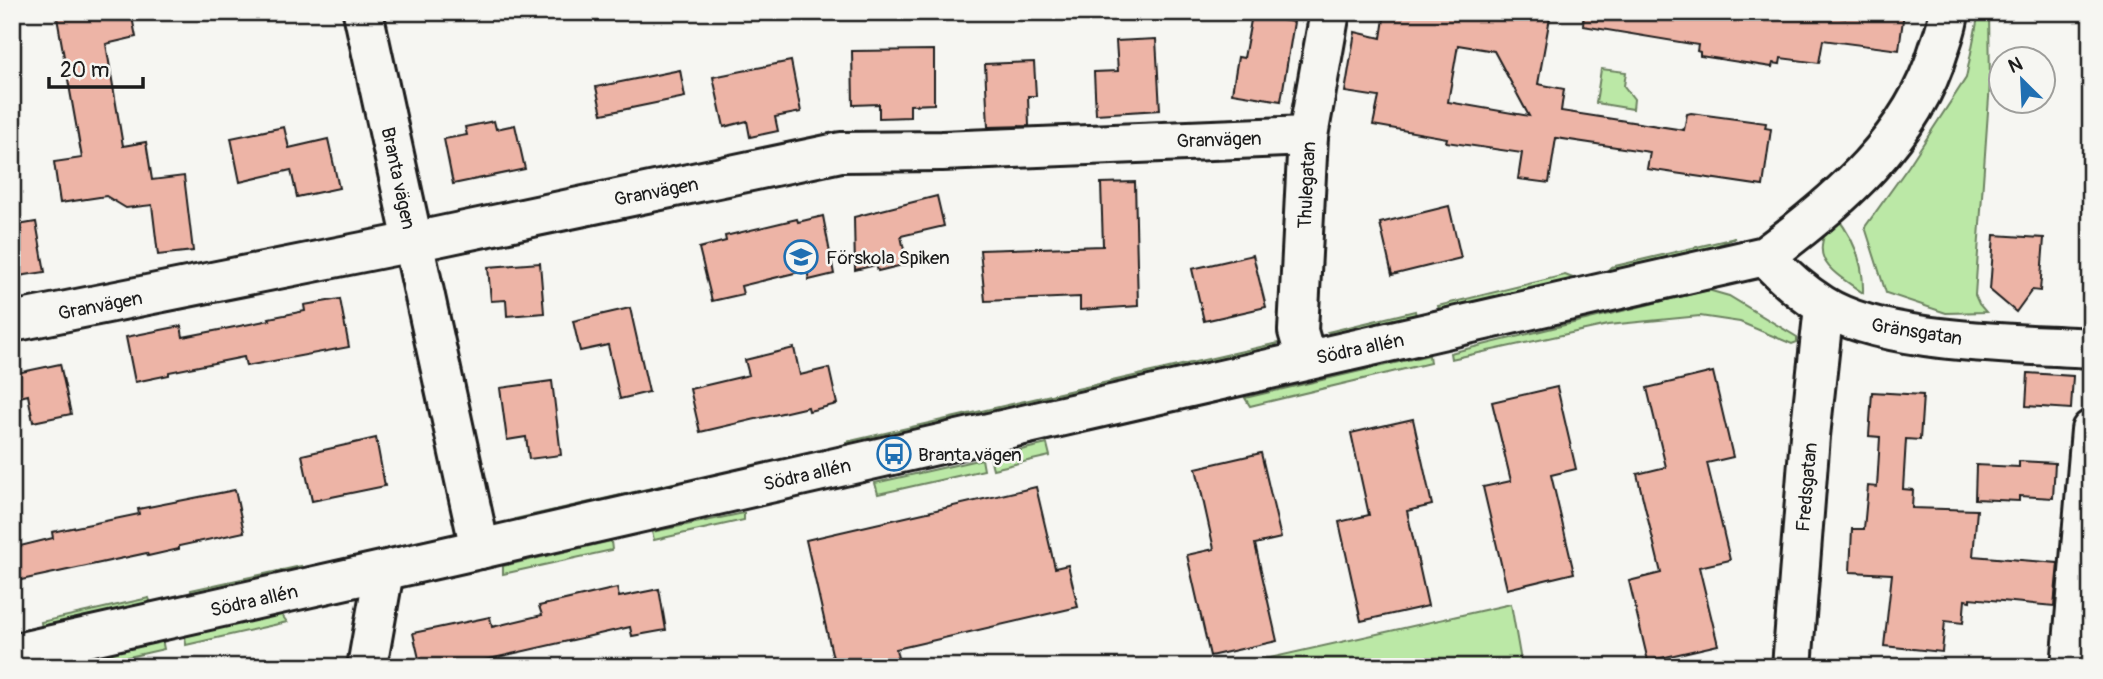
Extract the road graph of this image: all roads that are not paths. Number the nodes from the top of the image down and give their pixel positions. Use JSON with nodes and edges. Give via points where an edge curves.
{"nodes":[{"id":1,"x":363,"y":12,"type":"edge"},
{"id":2,"x":1330,"y":12,"type":"edge"},
{"id":3,"x":1949,"y":12,"type":"edge"},
{"id":4,"x":1308,"y":136,"type":"junction"},
{"id":5,"x":413,"y":242,"type":"junction"},
{"id":6,"x":1765,"y":256,"type":"junction"},
{"id":7,"x":1824,"y":307,"type":"junction"},
{"id":8,"x":12,"y":322,"type":"edge"},
{"id":9,"x":2091,"y":348,"type":"edge"},
{"id":10,"x":1306,"y":359,"type":"junction"},
{"id":11,"x":2091,"y":430,"type":"edge"},
{"id":12,"x":480,"y":549,"type":"junction"},
{"id":13,"x":384,"y":571,"type":"junction"},
{"id":14,"x":12,"y":654,"type":"edge"},
{"id":15,"x":368,"y":667,"type":"edge"},
{"id":16,"x":1792,"y":667,"type":"edge"},
{"id":17,"x":2071,"y":667,"type":"edge"}],
"edges":[{"from":1,"to":5,"type":"street","name":"Branta vägen"},
{"from":2,"to":4,"type":"street","name":"Thulegatan"},
{"from":3,"to":6,"type":"street","via":[[1935,64],[1898,134],[1803,228]]},
{"from":4,"to":5,"type":"street","name":"Granvägen","via":[[841,152]]},
{"from":4,"to":10,"type":"street","name":"Thulegatan","via":[[1298,331]]},
{"from":5,"to":8,"type":"street","name":"Granvägen"},
{"from":5,"to":12,"type":"street","name":"Branta vägen"},
{"from":6,"to":7,"type":"street","name":"Gränsgatan"},
{"from":6,"to":10,"type":"street","name":"Södra allén"},
{"from":7,"to":9,"type":"street","name":"Gränsgatan","via":[[1865,324],[1924,336]]},
{"from":7,"to":16,"type":"street","name":"Fredsgatan"},
{"from":10,"to":12,"type":"street","name":"Södra allén"},
{"from":11,"to":17,"type":"street"},
{"from":12,"to":13,"type":"street","name":"Södra allén"},
{"from":13,"to":14,"type":"street","name":"Södra allén"},
{"from":13,"to":15,"type":"street"}]}
